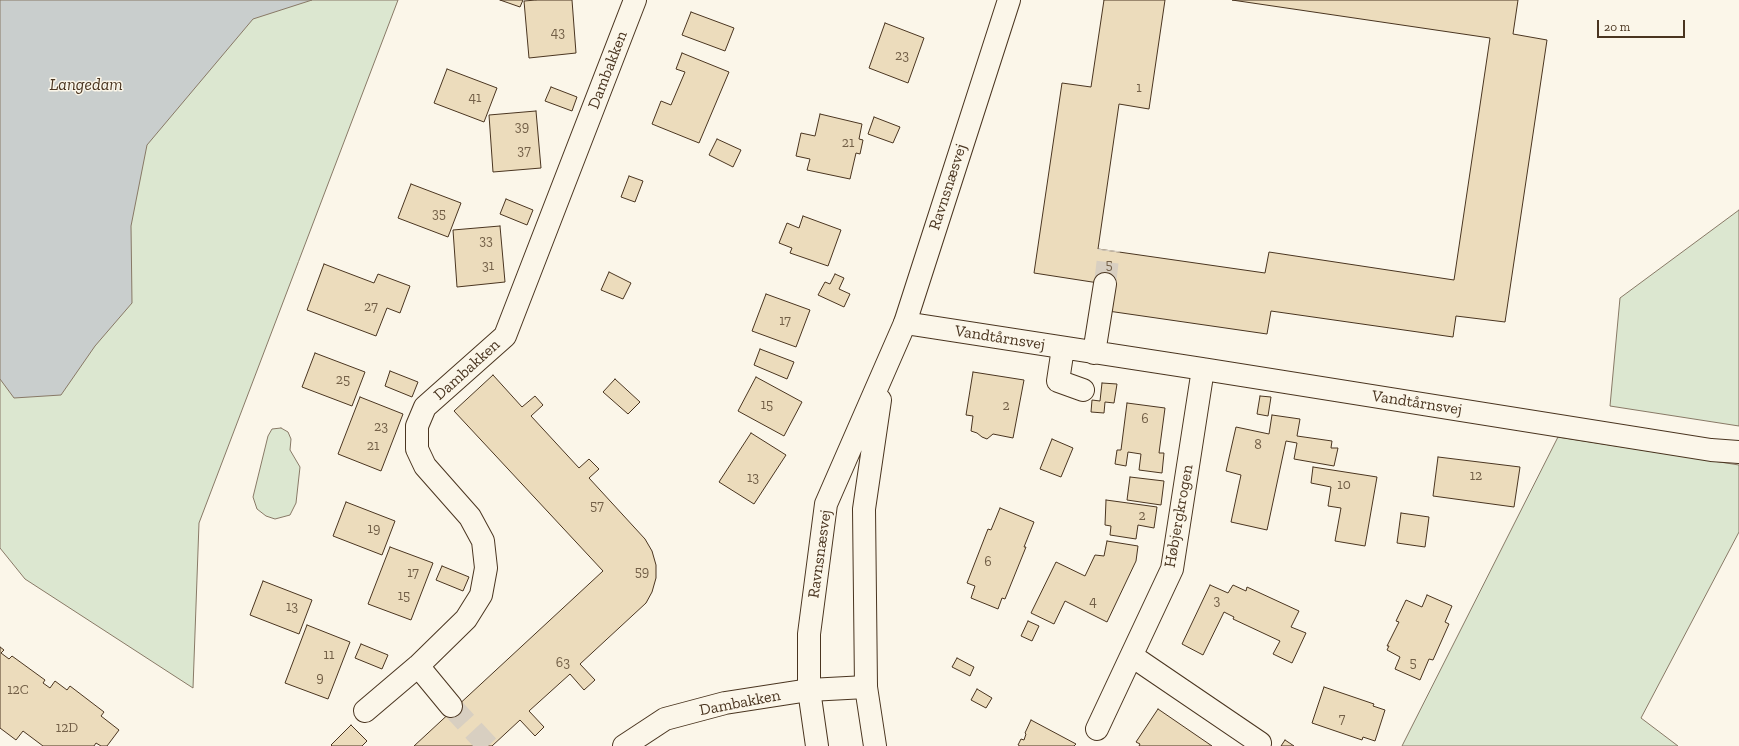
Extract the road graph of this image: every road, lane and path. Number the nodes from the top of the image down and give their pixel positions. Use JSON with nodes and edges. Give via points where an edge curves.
{"nodes":[{"id":1,"x":635,"y":0,"type":"edge"},
{"id":2,"x":1009,"y":0,"type":"edge"},
{"id":3,"x":1105,"y":284,"type":"tunnel mouth"},
{"id":4,"x":905,"y":323,"type":"junction"},
{"id":5,"x":1063,"y":348,"type":"junction"},
{"id":6,"x":1094,"y":353,"type":"junction"},
{"id":7,"x":1204,"y":369,"type":"junction"},
{"id":8,"x":884,"y":373,"type":"junction"},
{"id":9,"x":1083,"y":390,"type":"dead end"},
{"id":10,"x":1739,"y":452,"type":"edge"},
{"id":11,"x":1132,"y":656,"type":"junction"},
{"id":12,"x":418,"y":666,"type":"junction"},
{"id":13,"x":866,"y":687,"type":"junction"},
{"id":14,"x":808,"y":690,"type":"junction"},
{"id":15,"x":451,"y":706,"type":"tunnel mouth"},
{"id":16,"x":365,"y":711,"type":"dead end"},
{"id":17,"x":1097,"y":730,"type":"dead end"},
{"id":18,"x":1260,"y":743,"type":"dead end"},
{"id":19,"x":624,"y":746,"type":"edge"},
{"id":20,"x":817,"y":746,"type":"edge"},
{"id":21,"x":875,"y":746,"type":"edge"}],
"edges":[{"from":1,"to":12,"type":"street","name":"Dambakken","via":[[504,336],[425,407],[417,426],[417,448],[424,466],[470,517],[482,541],[486,568],[481,595],[466,618]]},
{"from":2,"to":4,"type":"street","name":"Ravnsnæsvej"},
{"from":3,"to":6,"type":"street"},
{"from":4,"to":5,"type":"street","name":"Vandtårnsvej"},
{"from":4,"to":8,"type":"street","name":"Ravnsnæsvej"},
{"from":5,"to":6,"type":"street","name":"Vandtårnsvej"},
{"from":5,"to":9,"type":"street","via":[[1058,381]]},
{"from":6,"to":7,"type":"street","name":"Vandtårnsvej"},
{"from":7,"to":10,"type":"street","name":"Vandtårnsvej","via":[[1711,450]]},
{"from":7,"to":11,"type":"street","name":"Høbjergkrogen","via":[[1172,569]]},
{"from":8,"to":13,"type":"street","name":"Ravnsnæsvej","via":[[864,509]]},
{"from":8,"to":14,"type":"street","name":"Ravnsnæsvej","via":[[826,504],[809,634]]},
{"from":11,"to":17,"type":"street","name":"Høbjergkrogen"},
{"from":11,"to":18,"type":"street"},
{"from":12,"to":15,"type":"street"},
{"from":12,"to":16,"type":"street","name":"Dambakken"},
{"from":13,"to":14,"type":"street","name":"Dambakken"},
{"from":13,"to":21,"type":"street","name":"Ravnsnæsvej"},
{"from":14,"to":19,"type":"street","name":"Dambakken","via":[[725,703],[665,719]]},
{"from":14,"to":20,"type":"street","name":"Ravnsnæsvej"}]}
